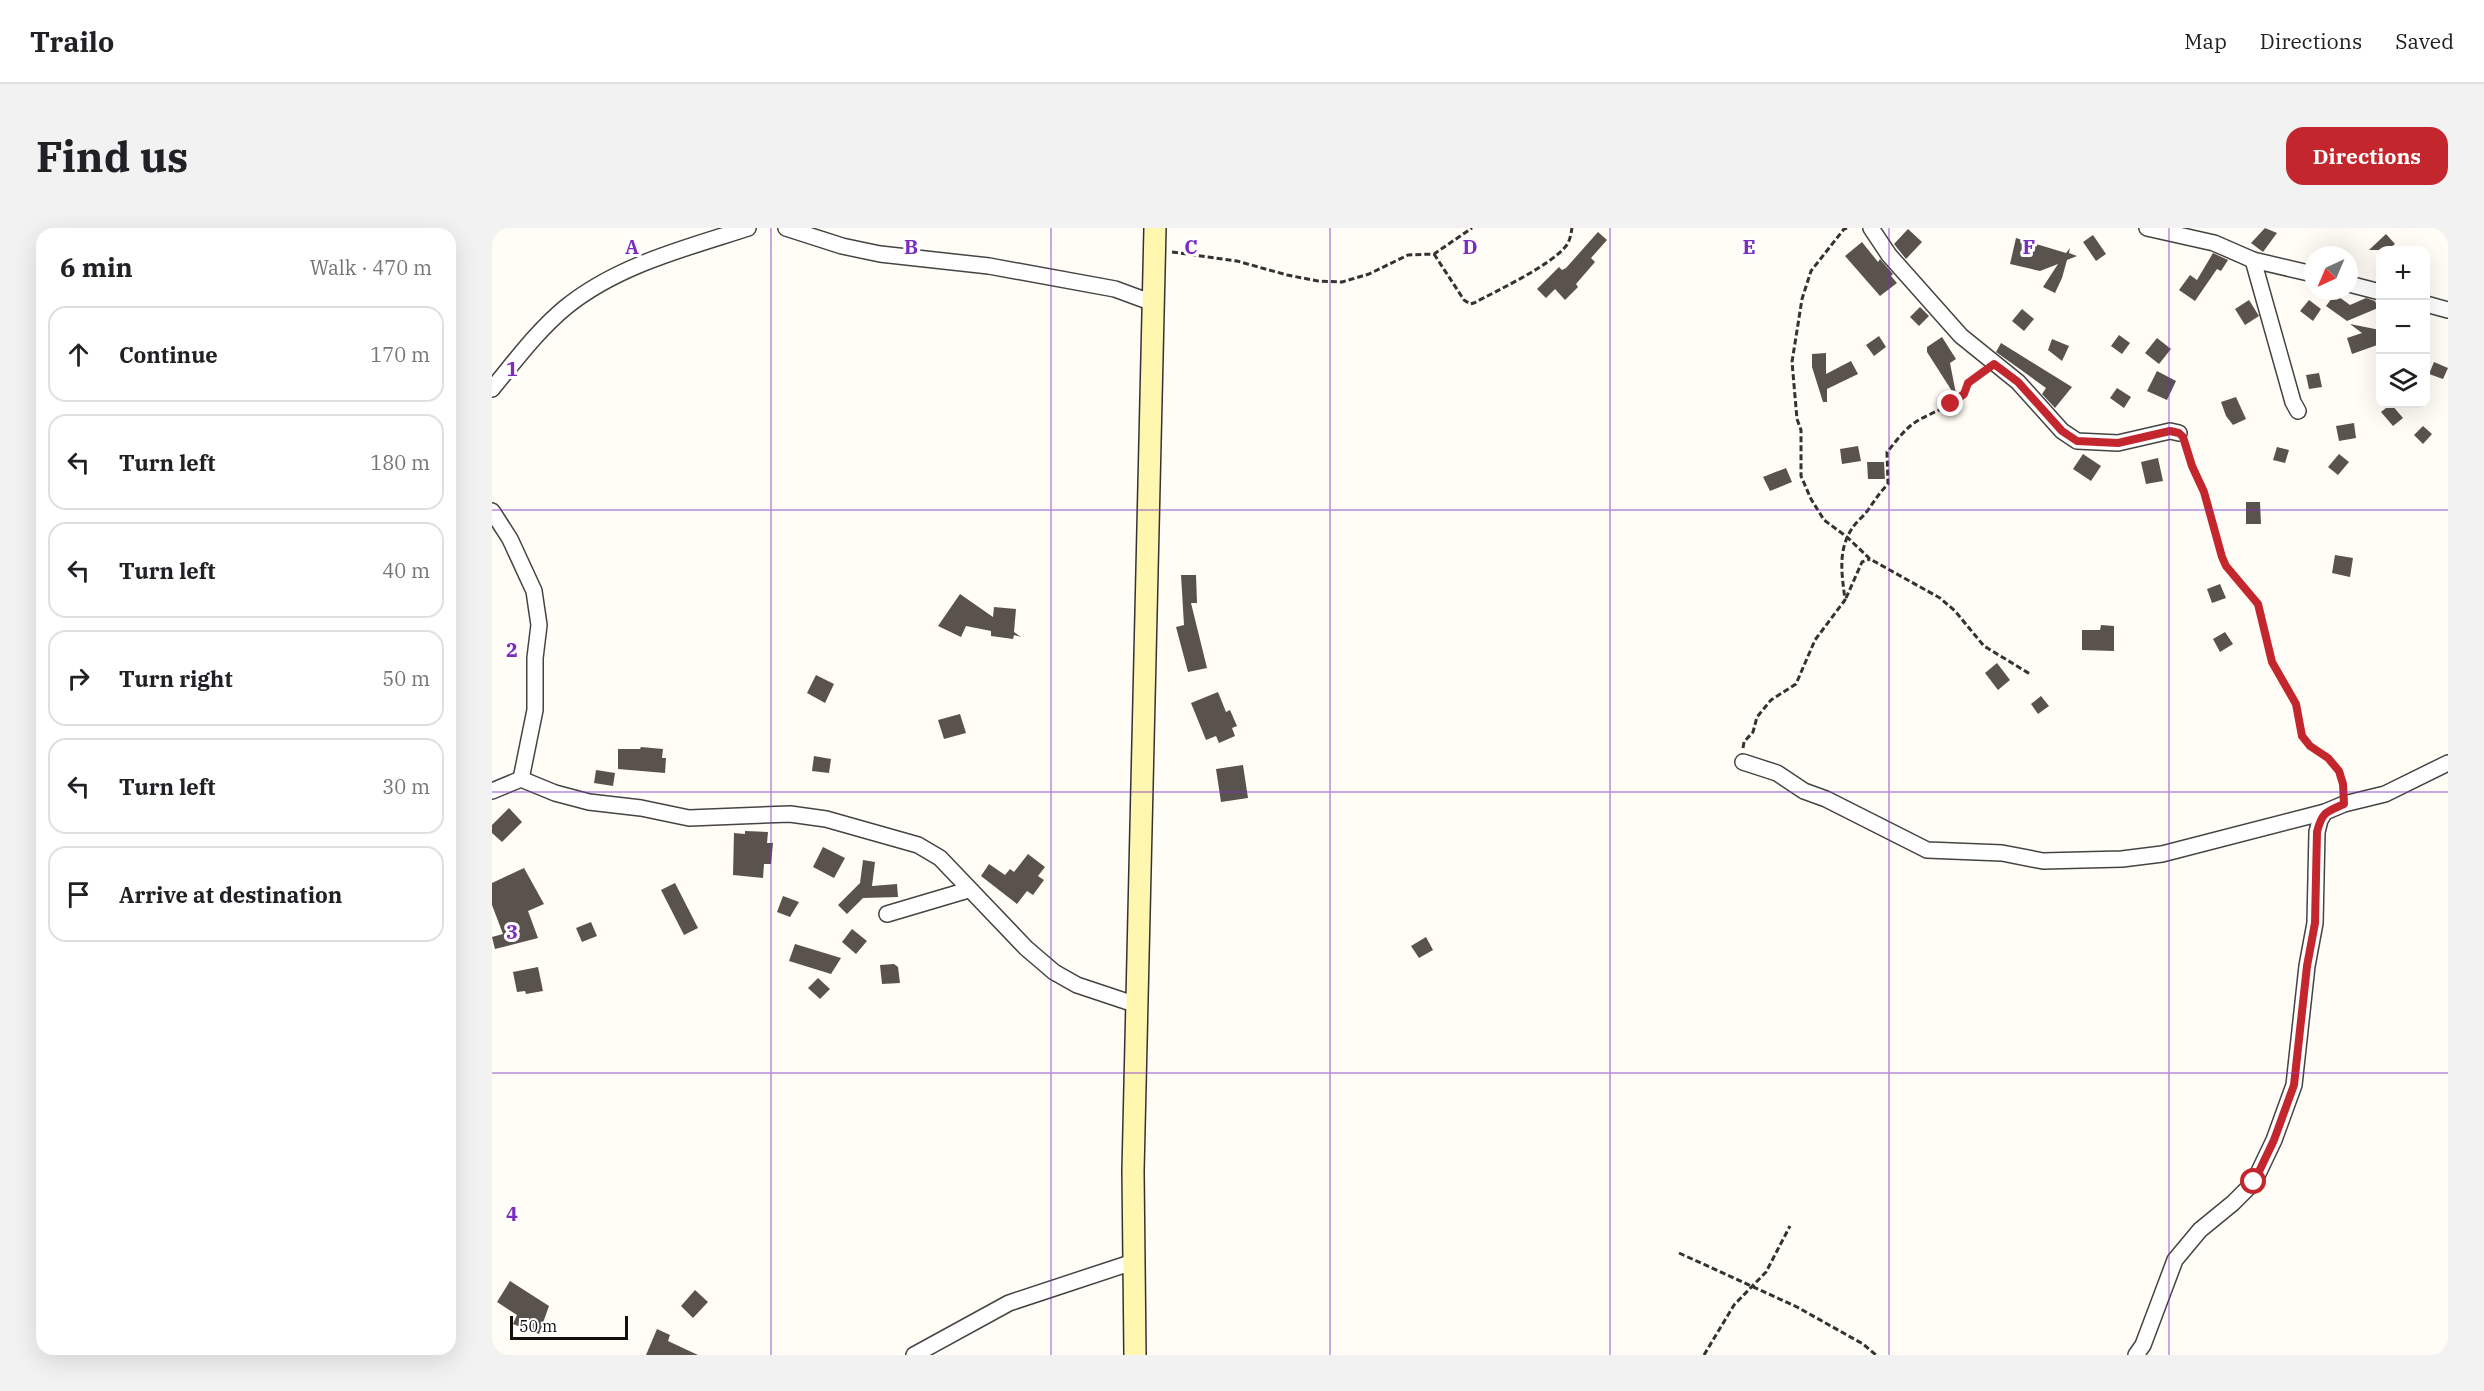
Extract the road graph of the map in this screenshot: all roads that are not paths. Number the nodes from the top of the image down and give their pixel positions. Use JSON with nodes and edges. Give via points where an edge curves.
{"nodes":[{"id":1,"x":748,"y":228,"type":"edge"},
{"id":2,"x":786,"y":228,"type":"edge"},
{"id":3,"x":1155,"y":228,"type":"edge"},
{"id":4,"x":1871,"y":228,"type":"edge"},
{"id":5,"x":2147,"y":228,"type":"edge"},
{"id":6,"x":2205,"y":234,"type":"edge"},
{"id":7,"x":2253,"y":260,"type":"junction"},
{"id":8,"x":2304,"y":272,"type":"edge"},
{"id":9,"x":2358,"y":286,"type":"edge"},
{"id":10,"x":2376,"y":291,"type":"edge"},
{"id":11,"x":1153,"y":303,"type":"junction"},
{"id":12,"x":2430,"y":305,"type":"edge"},
{"id":13,"x":2448,"y":310,"type":"edge"},
{"id":14,"x":492,"y":389,"type":"edge"},
{"id":15,"x":2298,"y":411,"type":"dead end"},
{"id":16,"x":2179,"y":433,"type":"road end"},
{"id":17,"x":492,"y":512,"type":"edge"},
{"id":18,"x":1743,"y":762,"type":"road end"},
{"id":19,"x":2448,"y":763,"type":"edge"},
{"id":20,"x":520,"y":779,"type":"junction"},
{"id":21,"x":492,"y":791,"type":"edge"},
{"id":22,"x":2325,"y":812,"type":"junction"},
{"id":23,"x":968,"y":890,"type":"junction"},
{"id":24,"x":887,"y":914,"type":"dead end"},
{"id":25,"x":1137,"y":1005,"type":"junction"},
{"id":26,"x":1133,"y":1262,"type":"junction"},
{"id":27,"x":914,"y":1355,"type":"edge"},
{"id":28,"x":1135,"y":1355,"type":"edge"},
{"id":29,"x":2136,"y":1355,"type":"edge"}],
"edges":[{"from":1,"to":14,"type":"street","via":[[650,260],[567,306]]},
{"from":2,"to":11,"type":"street","via":[[880,254],[988,266],[1115,289]]},
{"from":3,"to":11,"type":"main road"},
{"from":4,"to":16,"type":"street","via":[[1889,255],[1961,336],[2018,382],[2062,431],[2077,441],[2118,443],[2170,431]]},
{"from":5,"to":6,"type":"street"},
{"from":6,"to":7,"type":"street","via":[[2214,243]]},
{"from":7,"to":8,"type":"street"},
{"from":7,"to":15,"type":"street"},
{"from":9,"to":10,"type":"street"},
{"from":11,"to":25,"type":"main road"},
{"from":12,"to":13,"type":"street"},
{"from":17,"to":20,"type":"street","via":[[510,538],[534,591],[539,625],[535,710]]},
{"from":18,"to":22,"type":"street","via":[[1777,773],[1804,791],[1927,850],[2002,854],[2043,861],[2122,860],[2162,854]]},
{"from":19,"to":22,"type":"street","via":[[2385,794]]},
{"from":20,"to":21,"type":"street"},
{"from":20,"to":23,"type":"street","via":[[571,799],[641,807],[689,818],[768,813],[826,819],[918,844],[940,858]]},
{"from":22,"to":29,"type":"street","via":[[2317,832],[2315,923],[2294,1085],[2254,1182],[2200,1230],[2175,1260]]},
{"from":23,"to":24,"type":"street"},
{"from":23,"to":25,"type":"street","via":[[1054,972],[1077,986]]},
{"from":25,"to":26,"type":"main road"},
{"from":26,"to":27,"type":"street","via":[[1009,1303]]},
{"from":26,"to":28,"type":"main road"}]}
